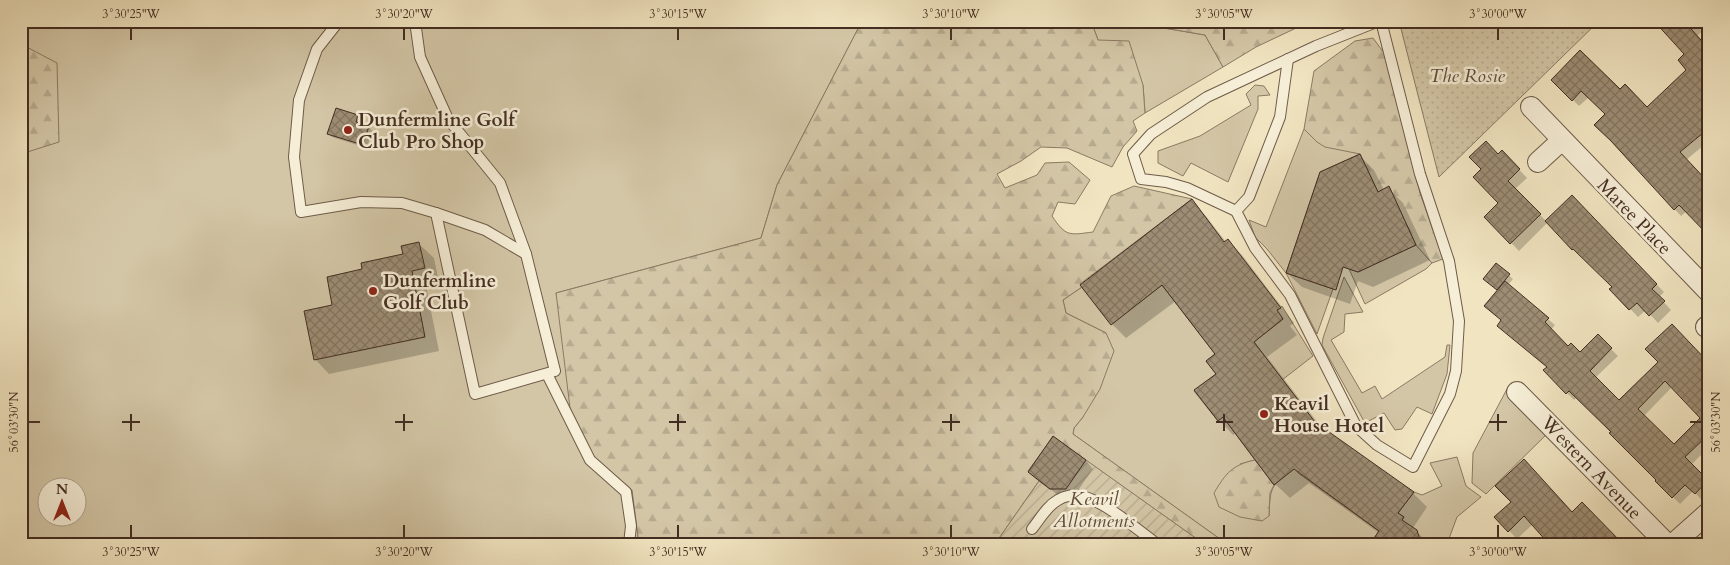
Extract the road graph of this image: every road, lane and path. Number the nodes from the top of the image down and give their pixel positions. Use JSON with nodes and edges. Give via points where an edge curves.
{"nodes":[{"id":1,"x":339,"y":21,"type":"edge"},
{"id":2,"x":415,"y":21,"type":"edge"},
{"id":3,"x":1380,"y":21,"type":"edge"},
{"id":4,"x":1288,"y":59,"type":"junction"},
{"id":5,"x":1531,"y":107,"type":"dead end"},
{"id":6,"x":1562,"y":140,"type":"junction"},
{"id":7,"x":1538,"y":162,"type":"dead end"},
{"id":8,"x":1236,"y":211,"type":"junction"},
{"id":9,"x":436,"y":213,"type":"junction"},
{"id":10,"x":526,"y":254,"type":"junction"},
{"id":11,"x":1709,"y":292,"type":"edge"},
{"id":12,"x":547,"y":374,"type":"junction"},
{"id":13,"x":1517,"y":392,"type":"dead end"},
{"id":14,"x":1709,"y":512,"type":"edge"},
{"id":15,"x":1032,"y":529,"type":"dead end"},
{"id":16,"x":629,"y":544,"type":"edge"},
{"id":17,"x":1157,"y":544,"type":"edge"},
{"id":18,"x":1667,"y":544,"type":"edge"},
{"id":19,"x":1673,"y":544,"type":"edge"}],
"edges":[{"from":1,"to":9,"type":"lane","via":[[317,50],[299,100],[294,157],[301,212],[361,202],[402,203]]},
{"from":2,"to":10,"type":"lane","via":[[420,57],[448,120],[500,184]]},
{"from":3,"to":4,"type":"lane"},
{"from":3,"to":8,"type":"lane","via":[[1420,174],[1449,260],[1459,321],[1456,371],[1450,394],[1413,467],[1377,445],[1356,426],[1290,295],[1254,248]]},
{"from":4,"to":8,"type":"lane","via":[[1280,117],[1249,197]]},
{"from":4,"to":8,"type":"lane","via":[[1208,97],[1151,134],[1133,154],[1141,179],[1187,188]]},
{"from":5,"to":6,"type":"street","name":"Maree Place"},
{"from":6,"to":7,"type":"street"},
{"from":6,"to":11,"type":"street","name":"Maree Place"},
{"from":9,"to":10,"type":"lane","via":[[485,230]]},
{"from":9,"to":12,"type":"lane","via":[[475,394]]},
{"from":10,"to":12,"type":"lane","via":[[555,371]]},
{"from":12,"to":16,"type":"lane","via":[[590,460],[626,492],[631,526]]},
{"from":13,"to":18,"type":"street","name":"Western Avenue"},
{"from":14,"to":19,"type":"street"},
{"from":15,"to":17,"type":"lane","via":[[1058,499],[1080,496],[1101,504]]}]}
